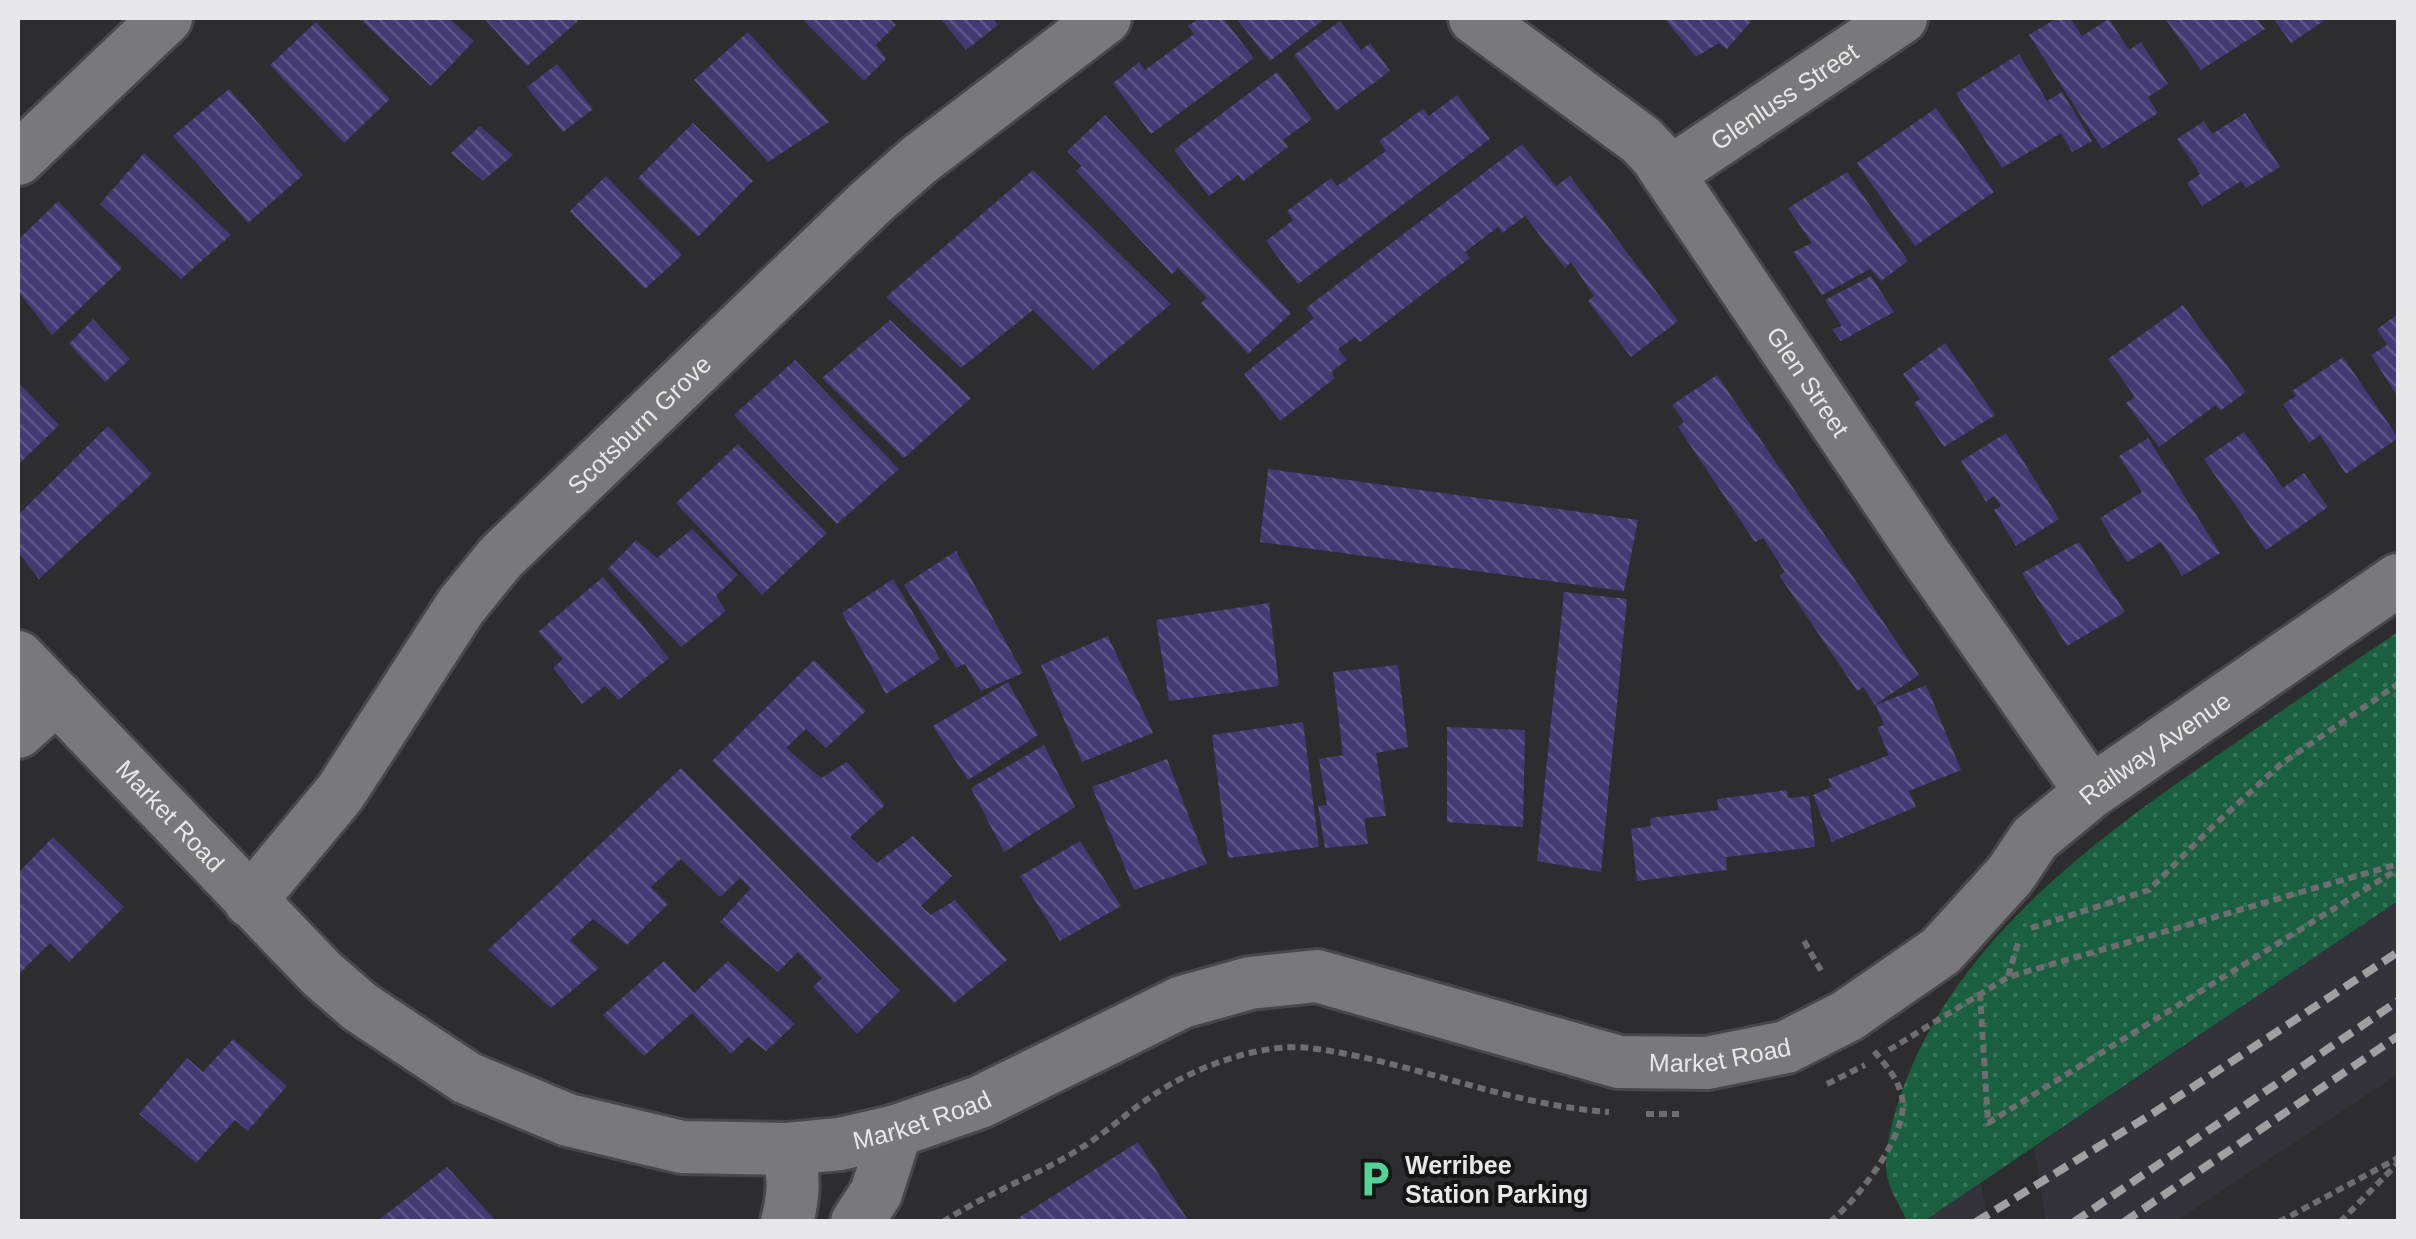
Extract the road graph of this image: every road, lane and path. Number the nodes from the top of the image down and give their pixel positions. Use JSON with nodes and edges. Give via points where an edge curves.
{"nodes":[{"id":1,"x":166,"y":18,"type":"edge"},
{"id":2,"x":1105,"y":18,"type":"edge"},
{"id":3,"x":1475,"y":18,"type":"edge"},
{"id":4,"x":1901,"y":18,"type":"edge"},
{"id":5,"x":18,"y":159,"type":"edge"},
{"id":6,"x":1668,"y":174,"type":"junction"},
{"id":7,"x":2398,"y":580,"type":"edge"},
{"id":8,"x":18,"y":657,"type":"edge"},
{"id":9,"x":2398,"y":684,"type":"edge"},
{"id":10,"x":56,"y":697,"type":"junction"},
{"id":11,"x":18,"y":732,"type":"edge"},
{"id":12,"x":2092,"y":792,"type":"junction"},
{"id":13,"x":2398,"y":867,"type":"edge"},
{"id":14,"x":250,"y":901,"type":"junction"},
{"id":15,"x":1804,"y":940,"type":"dead end"},
{"id":16,"x":1941,"y":950,"type":"joint"},
{"id":17,"x":2008,"y":977,"type":"junction"},
{"id":18,"x":1847,"y":1016,"type":"junction"},
{"id":19,"x":1681,"y":1114,"type":"dead end"},
{"id":20,"x":896,"y":1131,"type":"junction"},
{"id":21,"x":787,"y":1149,"type":"junction"},
{"id":22,"x":2398,"y":1160,"type":"edge"},
{"id":23,"x":787,"y":1222,"type":"edge"},
{"id":24,"x":857,"y":1222,"type":"edge"},
{"id":25,"x":943,"y":1222,"type":"edge"},
{"id":26,"x":1830,"y":1222,"type":"edge"},
{"id":27,"x":2279,"y":1222,"type":"edge"},
{"id":28,"x":2340,"y":1222,"type":"edge"}],
"edges":[{"from":1,"to":5,"type":"street"},
{"from":2,"to":14,"type":"street","name":"Scotsburn Grove","via":[[870,202],[501,556],[340,793]]},
{"from":3,"to":6,"type":"street","name":"Glen Street","via":[[1641,140]]},
{"from":4,"to":6,"type":"street","name":"Glenluss Street"},
{"from":6,"to":12,"type":"street","name":"Glen Street"},
{"from":7,"to":12,"type":"street","name":"Railway Avenue"},
{"from":8,"to":10,"type":"street","name":"Market Road"},
{"from":9,"to":17,"type":"path","via":[[2281,764],[2149,890],[2033,926],[2019,940]]},
{"from":10,"to":11,"type":"street"},
{"from":10,"to":14,"type":"street","name":"Market Road"},
{"from":12,"to":16,"type":"street","name":"Railway Avenue","via":[[2035,838],[2010,876]]},
{"from":13,"to":17,"type":"path"},
{"from":13,"to":17,"type":"path","via":[[1988,1122],[1980,994]]},
{"from":14,"to":21,"type":"street","name":"Market Road","via":[[360,1007],[467,1078],[568,1120],[682,1147]]},
{"from":15,"to":18,"type":"path"},
{"from":16,"to":18,"type":"street","name":"Market Road"},
{"from":18,"to":20,"type":"street","name":"Market Road","via":[[1786,1047],[1708,1063],[1619,1062],[1318,976],[1250,983],[1182,1002],[980,1102]]},
{"from":18,"to":26,"type":"path","via":[[1892,1072],[1904,1100],[1896,1132],[1872,1176]]},
{"from":19,"to":25,"type":"path","via":[[1588,1110],[1305,1048],[1252,1053],[1155,1093],[1083,1147]]},
{"from":20,"to":21,"type":"street","name":"Market Road"},
{"from":20,"to":24,"type":"street","via":[[876,1193]]},
{"from":21,"to":23,"type":"street","via":[[794,1194]]},
{"from":22,"to":27,"type":"path"},
{"from":22,"to":28,"type":"path"}]}
